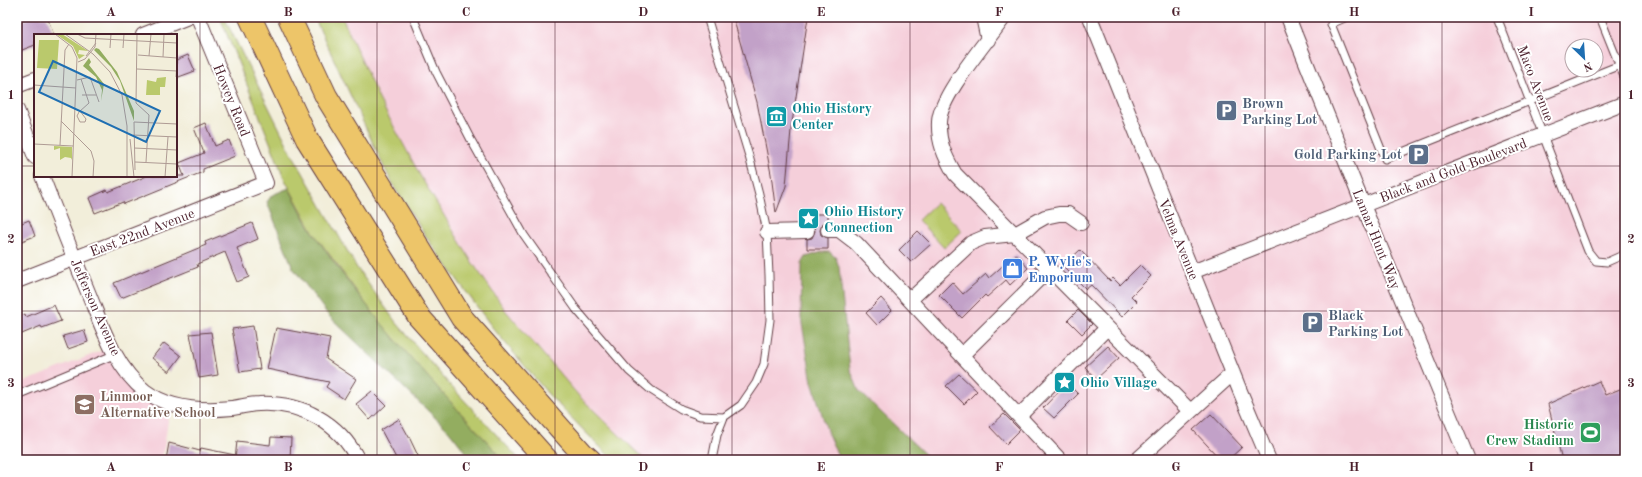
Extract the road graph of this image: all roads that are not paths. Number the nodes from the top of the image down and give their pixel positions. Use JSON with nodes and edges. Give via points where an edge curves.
{"nodes":[{"id":1,"x":188,"y":17,"type":"edge"},
{"id":2,"x":198,"y":17,"type":"edge"},
{"id":3,"x":250,"y":17,"type":"edge"},
{"id":4,"x":289,"y":17,"type":"edge"},
{"id":5,"x":413,"y":17,"type":"edge"},
{"id":6,"x":707,"y":17,"type":"edge"},
{"id":7,"x":983,"y":17,"type":"edge"},
{"id":8,"x":1004,"y":17,"type":"edge"},
{"id":9,"x":1090,"y":17,"type":"edge"},
{"id":10,"x":1288,"y":17,"type":"edge"},
{"id":11,"x":1347,"y":17,"type":"edge"},
{"id":12,"x":1497,"y":17,"type":"edge"},
{"id":13,"x":1600,"y":17,"type":"edge"},
{"id":14,"x":146,"y":34,"type":"edge"},
{"id":15,"x":988,"y":40,"type":"junction"},
{"id":16,"x":1622,"y":64,"type":"edge"},
{"id":17,"x":34,"y":79,"type":"edge"},
{"id":18,"x":1625,"y":79,"type":"edge"},
{"id":19,"x":17,"y":86,"type":"edge"},
{"id":20,"x":1530,"y":102,"type":"junction"},
{"id":21,"x":1625,"y":103,"type":"edge"},
{"id":22,"x":17,"y":110,"type":"edge"},
{"id":23,"x":1542,"y":135,"type":"junction"},
{"id":24,"x":34,"y":154,"type":"edge"},
{"id":25,"x":42,"y":177,"type":"edge"},
{"id":26,"x":266,"y":183,"type":"joint"},
{"id":27,"x":1363,"y":205,"type":"junction"},
{"id":28,"x":1081,"y":223,"type":"dead end"},
{"id":29,"x":828,"y":230,"type":"dead end"},
{"id":30,"x":807,"y":231,"type":"dead end"},
{"id":31,"x":767,"y":232,"type":"junction"},
{"id":32,"x":1015,"y":234,"type":"junction"},
{"id":33,"x":1625,"y":254,"type":"edge"},
{"id":34,"x":74,"y":258,"type":"junction"},
{"id":35,"x":1049,"y":269,"type":"junction"},
{"id":36,"x":1192,"y":272,"type":"junction"},
{"id":37,"x":17,"y":281,"type":"edge"},
{"id":38,"x":910,"y":300,"type":"junction"},
{"id":39,"x":1107,"y":328,"type":"junction"},
{"id":40,"x":116,"y":354,"type":"junction"},
{"id":41,"x":962,"y":355,"type":"junction"},
{"id":42,"x":1232,"y":373,"type":"junction"},
{"id":43,"x":17,"y":395,"type":"edge"},
{"id":44,"x":1190,"y":411,"type":"junction"},
{"id":45,"x":1019,"y":416,"type":"junction"},
{"id":46,"x":724,"y":417,"type":"junction"},
{"id":47,"x":358,"y":460,"type":"edge"},
{"id":48,"x":547,"y":460,"type":"edge"},
{"id":49,"x":590,"y":460,"type":"edge"},
{"id":50,"x":712,"y":460,"type":"edge"},
{"id":51,"x":1060,"y":460,"type":"edge"},
{"id":52,"x":1137,"y":460,"type":"edge"},
{"id":53,"x":1269,"y":460,"type":"edge"},
{"id":54,"x":1468,"y":460,"type":"edge"}],
"edges":[{"from":1,"to":14,"type":"street"},
{"from":2,"to":26,"type":"street","name":"Howey Road"},
{"from":3,"to":48,"type":"highway","via":[[307,139],[419,317]]},
{"from":4,"to":49,"type":"highway","via":[[326,96],[462,318]]},
{"from":5,"to":46,"type":"lane","via":[[440,78],[517,223],[576,309],[629,371],[651,390],[680,409],[700,416]]},
{"from":6,"to":31,"type":"lane","via":[[749,156]]},
{"from":7,"to":15,"type":"street"},
{"from":8,"to":15,"type":"street"},
{"from":9,"to":36,"type":"street","name":"Velma Avenue"},
{"from":10,"to":27,"type":"street","name":"Lamar Hunt Way"},
{"from":11,"to":20,"type":"lane","via":[[1331,24],[1385,159]]},
{"from":12,"to":20,"type":"lane","name":"Maco Avenue"},
{"from":13,"to":16,"type":"lane"},
{"from":15,"to":32,"type":"street","via":[[943,104],[939,121],[939,139],[944,155],[955,174]]},
{"from":16,"to":18,"type":"lane"},
{"from":16,"to":20,"type":"lane"},
{"from":17,"to":19,"type":"street"},
{"from":20,"to":23,"type":"lane","name":"Maco Avenue"},
{"from":21,"to":23,"type":"street","name":"Black and Gold Boulevard"},
{"from":22,"to":24,"type":"street"},
{"from":23,"to":27,"type":"street","name":"Black and Gold Boulevard"},
{"from":23,"to":33,"type":"lane","name":"Maco Avenue","via":[[1588,251],[1596,261],[1607,262]]},
{"from":25,"to":34,"type":"street","name":"Jefferson Avenue"},
{"from":26,"to":34,"type":"street","name":"East 22nd Avenue"},
{"from":27,"to":36,"type":"street","name":"Black and Gold Boulevard"},
{"from":27,"to":54,"type":"street","name":"Lamar Hunt Way"},
{"from":28,"to":32,"type":"street","via":[[1068,214],[1059,214],[1045,217]]},
{"from":29,"to":38,"type":"street","via":[[839,230],[856,243]]},
{"from":30,"to":31,"type":"street"},
{"from":31,"to":46,"type":"lane","via":[[770,320],[764,364],[756,383],[741,406]]},
{"from":32,"to":35,"type":"street"},
{"from":32,"to":38,"type":"street","via":[[984,237],[971,243]]},
{"from":34,"to":37,"type":"street","name":"East 22nd Avenue"},
{"from":34,"to":40,"type":"street","name":"Jefferson Avenue"},
{"from":35,"to":39,"type":"street"},
{"from":35,"to":41,"type":"street"},
{"from":36,"to":42,"type":"street","name":"Velma Avenue"},
{"from":38,"to":41,"type":"street"},
{"from":39,"to":44,"type":"street"},
{"from":39,"to":45,"type":"street"},
{"from":40,"to":43,"type":"lane"},
{"from":40,"to":47,"type":"street","name":"Jefferson Avenue","via":[[125,370],[145,391],[165,402],[208,410],[258,404],[280,404],[300,409],[321,418],[335,429],[348,442]]},
{"from":41,"to":45,"type":"street"},
{"from":42,"to":44,"type":"street"},
{"from":42,"to":53,"type":"street","name":"Velma Avenue"},
{"from":44,"to":52,"type":"street"},
{"from":45,"to":51,"type":"street"},
{"from":46,"to":50,"type":"lane","via":[[717,434]]}]}
